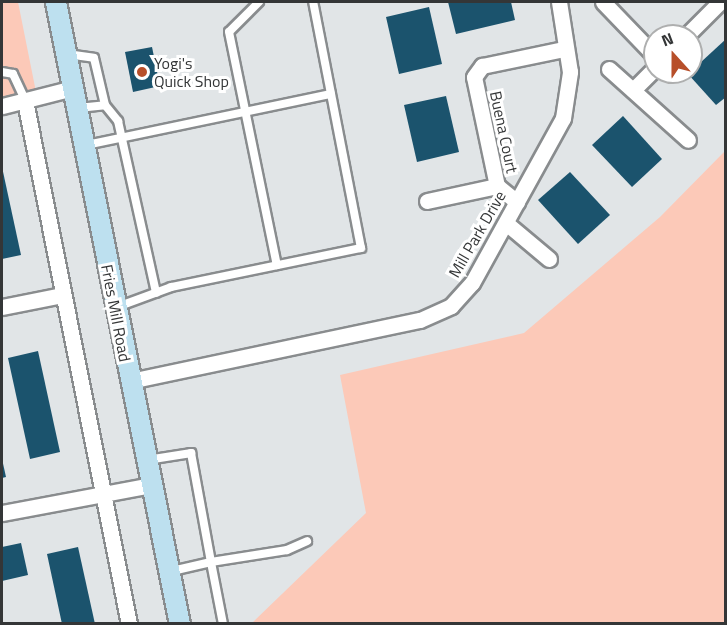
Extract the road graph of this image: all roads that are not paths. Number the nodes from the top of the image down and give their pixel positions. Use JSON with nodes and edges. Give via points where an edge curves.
{"nodes":[{"id":1,"x":56,"y":2,"type":"edge"},
{"id":2,"x":259,"y":2,"type":"edge"},
{"id":3,"x":313,"y":2,"type":"edge"},
{"id":4,"x":559,"y":2,"type":"edge"},
{"id":5,"x":603,"y":2,"type":"edge"},
{"id":6,"x":720,"y":2,"type":"edge"},
{"id":7,"x":698,"y":24,"type":"edge"},
{"id":8,"x":643,"y":44,"type":"edge"},
{"id":9,"x":564,"y":49,"type":"junction"},
{"id":10,"x":67,"y":54,"type":"junction"},
{"id":11,"x":609,"y":69,"type":"dead end"},
{"id":12,"x":2,"y":72,"type":"edge"},
{"id":13,"x":643,"y":80,"type":"edge"},
{"id":14,"x":73,"y":88,"type":"junction"},
{"id":15,"x":633,"y":90,"type":"junction"},
{"id":16,"x":331,"y":94,"type":"junction"},
{"id":17,"x":25,"y":101,"type":"junction"},
{"id":18,"x":105,"y":105,"type":"junction"},
{"id":19,"x":2,"y":106,"type":"edge"},
{"id":20,"x":77,"y":108,"type":"junction"},
{"id":21,"x":246,"y":112,"type":"junction"},
{"id":22,"x":122,"y":138,"type":"junction"},
{"id":23,"x":688,"y":140,"type":"dead end"},
{"id":24,"x":84,"y":145,"type":"junction"},
{"id":25,"x":497,"y":186,"type":"junction"},
{"id":26,"x":427,"y":201,"type":"dead end"},
{"id":27,"x":517,"y":202,"type":"junction"},
{"id":28,"x":506,"y":222,"type":"junction"},
{"id":29,"x":549,"y":259,"type":"dead end"},
{"id":30,"x":277,"y":265,"type":"junction"},
{"id":31,"x":156,"y":293,"type":"junction"},
{"id":32,"x":62,"y":295,"type":"junction"},
{"id":33,"x":2,"y":307,"type":"edge"},
{"id":34,"x":116,"y":308,"type":"junction"},
{"id":35,"x":130,"y":381,"type":"junction"},
{"id":36,"x":146,"y":460,"type":"junction"},
{"id":37,"x":151,"y":485,"type":"junction"},
{"id":38,"x":103,"y":493,"type":"junction"},
{"id":39,"x":2,"y":513,"type":"edge"},
{"id":40,"x":307,"y":541,"type":"dead end"},
{"id":41,"x":211,"y":562,"type":"junction"},
{"id":42,"x":170,"y":572,"type":"junction"},
{"id":43,"x":129,"y":624,"type":"edge"},
{"id":44,"x":180,"y":624,"type":"edge"},
{"id":45,"x":224,"y":624,"type":"edge"}],
"edges":[{"from":1,"to":10,"type":"main road","name":"Fries Mill Road"},
{"from":2,"to":21,"type":"lane","via":[[229,32]]},
{"from":3,"to":16,"type":"lane"},
{"from":4,"to":9,"type":"street","name":"Mill Park Drive"},
{"from":5,"to":8,"type":"street"},
{"from":6,"to":7,"type":"street"},
{"from":9,"to":25,"type":"street","name":"Buena Court","via":[[482,66],[474,77]]},
{"from":9,"to":27,"type":"street","name":"Mill Park Drive","via":[[570,72],[563,118]]},
{"from":10,"to":14,"type":"main road","name":"Fries Mill Road"},
{"from":10,"to":18,"type":"lane","via":[[94,58]]},
{"from":11,"to":15,"type":"street"},
{"from":12,"to":17,"type":"lane","via":[[13,74]]},
{"from":13,"to":15,"type":"street"},
{"from":14,"to":17,"type":"street"},
{"from":14,"to":20,"type":"main road","name":"Fries Mill Road"},
{"from":15,"to":23,"type":"street"},
{"from":16,"to":21,"type":"lane"},
{"from":16,"to":30,"type":"lane","via":[[361,248]]},
{"from":17,"to":19,"type":"street"},
{"from":17,"to":32,"type":"street"},
{"from":18,"to":20,"type":"lane"},
{"from":18,"to":22,"type":"lane"},
{"from":20,"to":24,"type":"main road","name":"Fries Mill Road"},
{"from":21,"to":22,"type":"lane"},
{"from":21,"to":30,"type":"lane"},
{"from":22,"to":24,"type":"lane"},
{"from":22,"to":31,"type":"lane"},
{"from":24,"to":34,"type":"main road","name":"Fries Mill Road"},
{"from":25,"to":26,"type":"street","name":"Buena Court"},
{"from":25,"to":27,"type":"street","name":"Buena Court"},
{"from":27,"to":28,"type":"street","name":"Mill Park Drive"},
{"from":28,"to":29,"type":"street"},
{"from":28,"to":35,"type":"street","name":"Mill Park Drive","via":[[472,283],[451,306],[420,321]]},
{"from":30,"to":31,"type":"lane"},
{"from":31,"to":34,"type":"lane"},
{"from":32,"to":33,"type":"street"},
{"from":32,"to":38,"type":"street"},
{"from":34,"to":35,"type":"main road","name":"Fries Mill Road"},
{"from":35,"to":36,"type":"main road","name":"Fries Mill Road"},
{"from":36,"to":37,"type":"main road","name":"Fries Mill Road"},
{"from":36,"to":41,"type":"lane","via":[[191,453]]},
{"from":37,"to":38,"type":"street"},
{"from":37,"to":42,"type":"main road","name":"Fries Mill Road"},
{"from":38,"to":39,"type":"street"},
{"from":38,"to":43,"type":"street"},
{"from":40,"to":41,"type":"lane","via":[[287,550]]},
{"from":41,"to":42,"type":"lane"},
{"from":41,"to":45,"type":"lane"},
{"from":42,"to":44,"type":"main road","name":"Fries Mill Road"}]}
